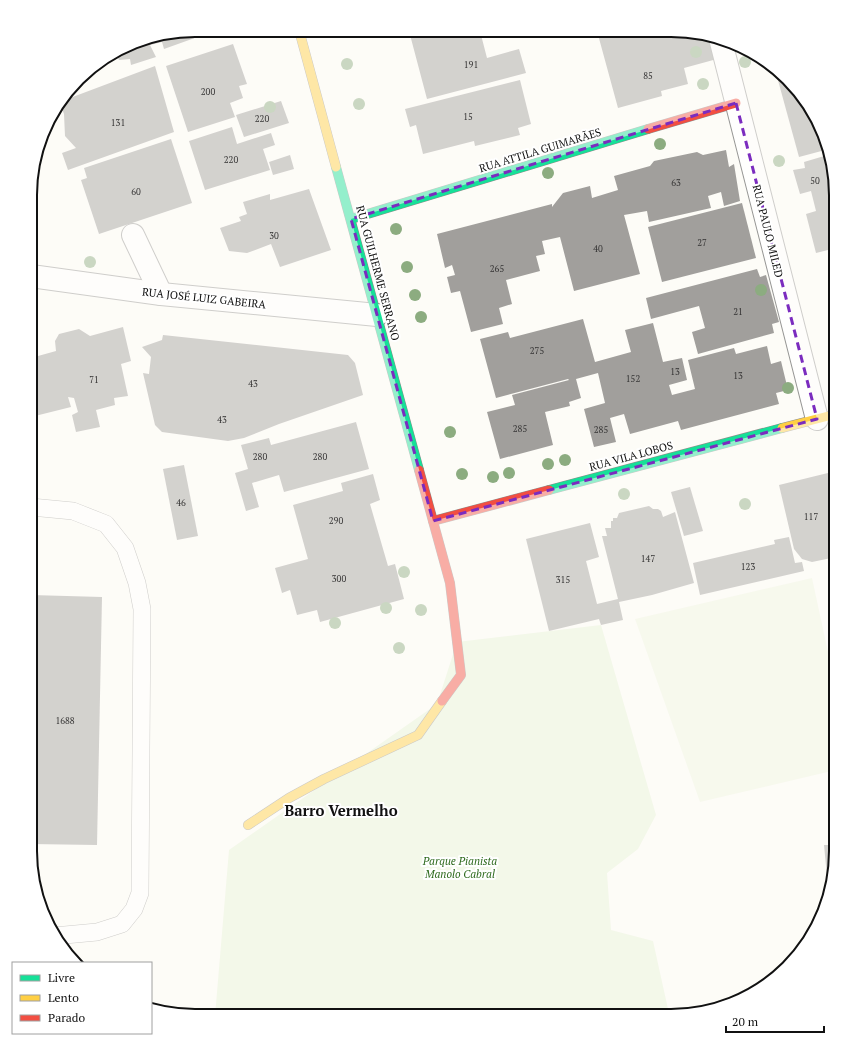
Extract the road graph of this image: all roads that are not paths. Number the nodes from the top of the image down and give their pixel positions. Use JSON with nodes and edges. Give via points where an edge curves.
{"nodes":[{"id":1,"x":301,"y":37,"type":"edge"},
{"id":2,"x":722,"y":45,"type":"edge"},
{"id":3,"x":736,"y":103,"type":"junction"},
{"id":4,"x":350,"y":219,"type":"junction"},
{"id":5,"x":134,"y":235,"type":"dead end"},
{"id":6,"x":37,"y":277,"type":"edge"},
{"id":7,"x":161,"y":294,"type":"junction"},
{"id":8,"x":377,"y":315,"type":"junction"},
{"id":9,"x":826,"y":416,"type":"edge"},
{"id":10,"x":37,"y":508,"type":"edge"},
{"id":11,"x":433,"y":522,"type":"junction"},
{"id":12,"x":248,"y":825,"type":"dead end"},
{"id":13,"x":62,"y":935,"type":"edge"}],
"edges":[{"from":1,"to":4,"type":"street","name":"RUA GUILHERME SERRANO"},
{"from":2,"to":3,"type":"street","name":"RUA PAULO MILED"},
{"from":3,"to":4,"type":"street","name":"RUA ATTILA GUIMARÃES"},
{"from":3,"to":9,"type":"street","name":"RUA PAULO MILED"},
{"from":4,"to":8,"type":"street","name":"RUA GUILHERME SERRANO"},
{"from":5,"to":7,"type":"street"},
{"from":6,"to":7,"type":"street","name":"RUA JOSÉ LUIZ GABEIRA"},
{"from":7,"to":8,"type":"street","name":"RUA JOSÉ LUIZ GABEIRA"},
{"from":8,"to":11,"type":"street","name":"RUA GUILHERME SERRANO"},
{"from":9,"to":11,"type":"street","name":"RUA VILA LOBOS"},
{"from":10,"to":13,"type":"lane","via":[[73,511],[106,524],[125,548],[137,583],[142,609],[140,893],[134,909],[122,924],[97,932]]},
{"from":11,"to":12,"type":"street","name":"RUA GUILHERME SERRANO","via":[[450,583],[461,675],[418,735],[324,779]]}]}
